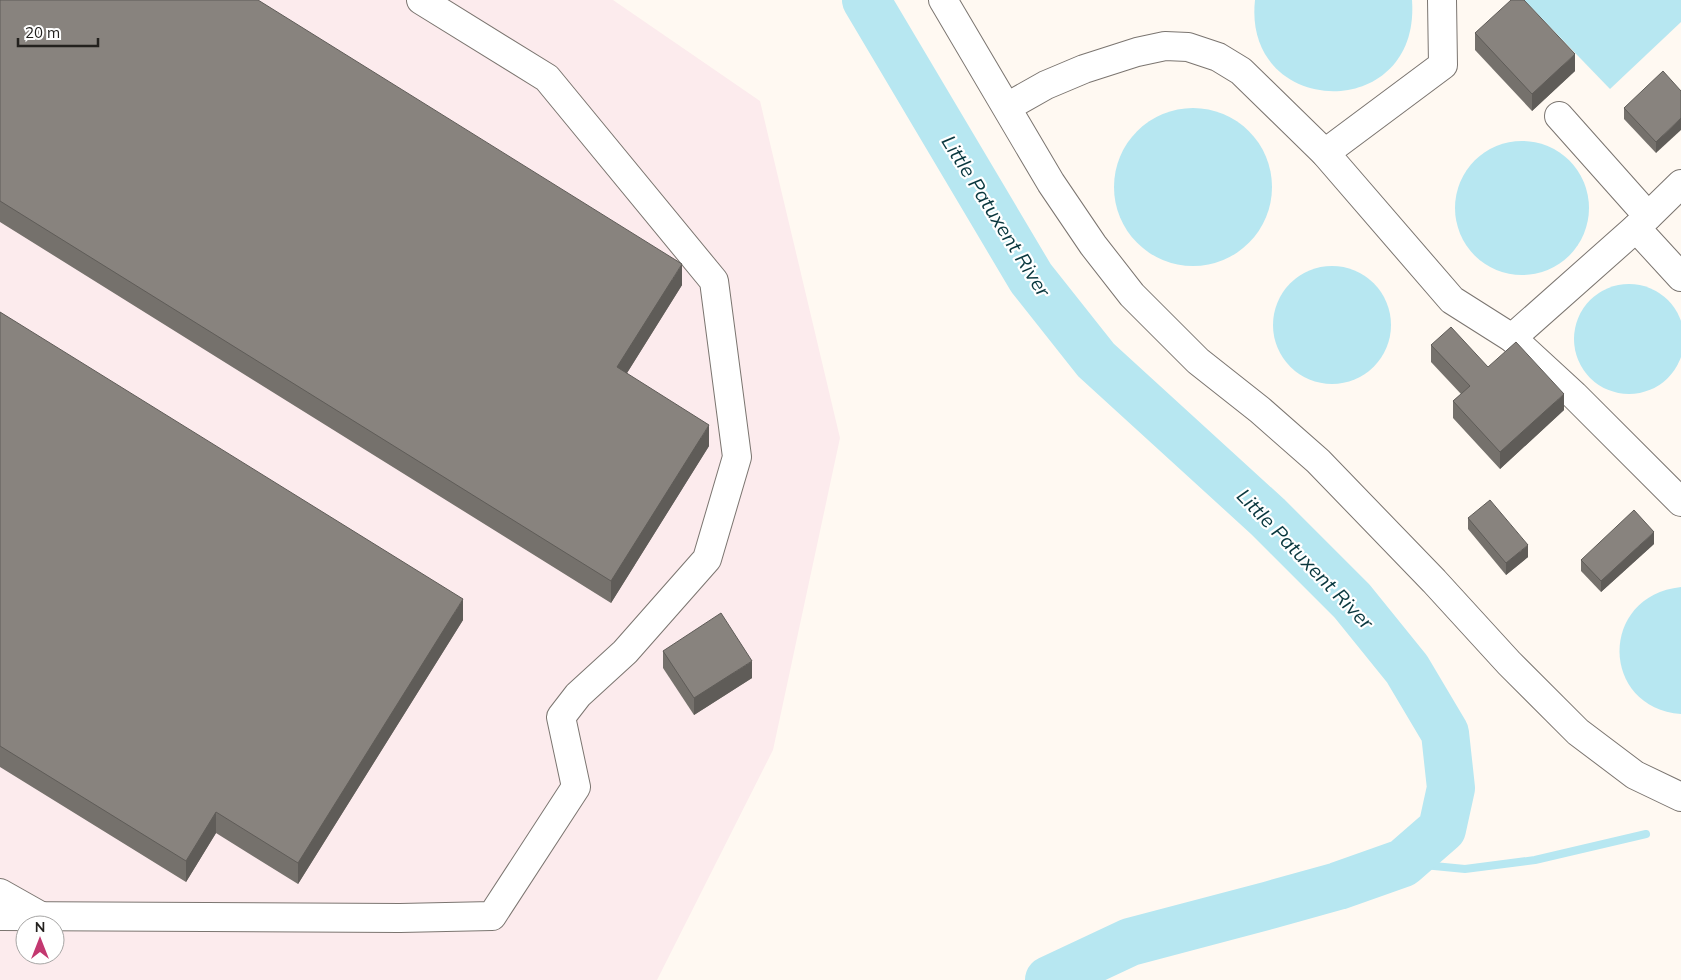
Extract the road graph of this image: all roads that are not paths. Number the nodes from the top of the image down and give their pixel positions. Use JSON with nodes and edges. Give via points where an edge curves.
{"nodes":[{"id":1,"x":421,"y":0,"type":"edge"},
{"id":2,"x":943,"y":0,"type":"edge"},
{"id":3,"x":1442,"y":0,"type":"edge"},
{"id":4,"x":1007,"y":107,"type":"junction"},
{"id":5,"x":1559,"y":116,"type":"dead end"},
{"id":6,"x":1325,"y":152,"type":"junction"},
{"id":7,"x":1681,"y":184,"type":"edge"},
{"id":8,"x":1642,"y":222,"type":"junction"},
{"id":9,"x":1681,"y":277,"type":"edge"},
{"id":10,"x":1512,"y":338,"type":"junction"},
{"id":11,"x":1681,"y":502,"type":"edge"},
{"id":12,"x":1681,"y":797,"type":"edge"},
{"id":13,"x":0,"y":893,"type":"edge"},
{"id":14,"x":38,"y":915,"type":"edge"},
{"id":15,"x":0,"y":916,"type":"edge"},
{"id":16,"x":15,"y":916,"type":"edge"},
{"id":17,"x":65,"y":916,"type":"edge"}],
"edges":[{"from":1,"to":17,"type":"lane","via":[[547,78],[714,281],[737,457],[707,559],[625,652],[578,695],[561,717],[576,787],[492,916]]},
{"from":2,"to":4,"type":"lane"},
{"from":3,"to":6,"type":"lane","via":[[1443,65]]},
{"from":4,"to":6,"type":"lane","via":[[1084,69],[1165,46],[1188,47],[1218,57],[1242,70]]},
{"from":4,"to":12,"type":"lane","via":[[1051,183],[1132,295],[1198,361],[1318,461],[1578,732],[1635,775]]},
{"from":5,"to":8,"type":"lane"},
{"from":6,"to":10,"type":"lane","via":[[1452,300]]},
{"from":7,"to":8,"type":"lane"},
{"from":8,"to":9,"type":"lane"},
{"from":8,"to":10,"type":"lane"},
{"from":10,"to":11,"type":"lane"},
{"from":13,"to":14,"type":"lane"},
{"from":15,"to":16,"type":"lane"}]}
